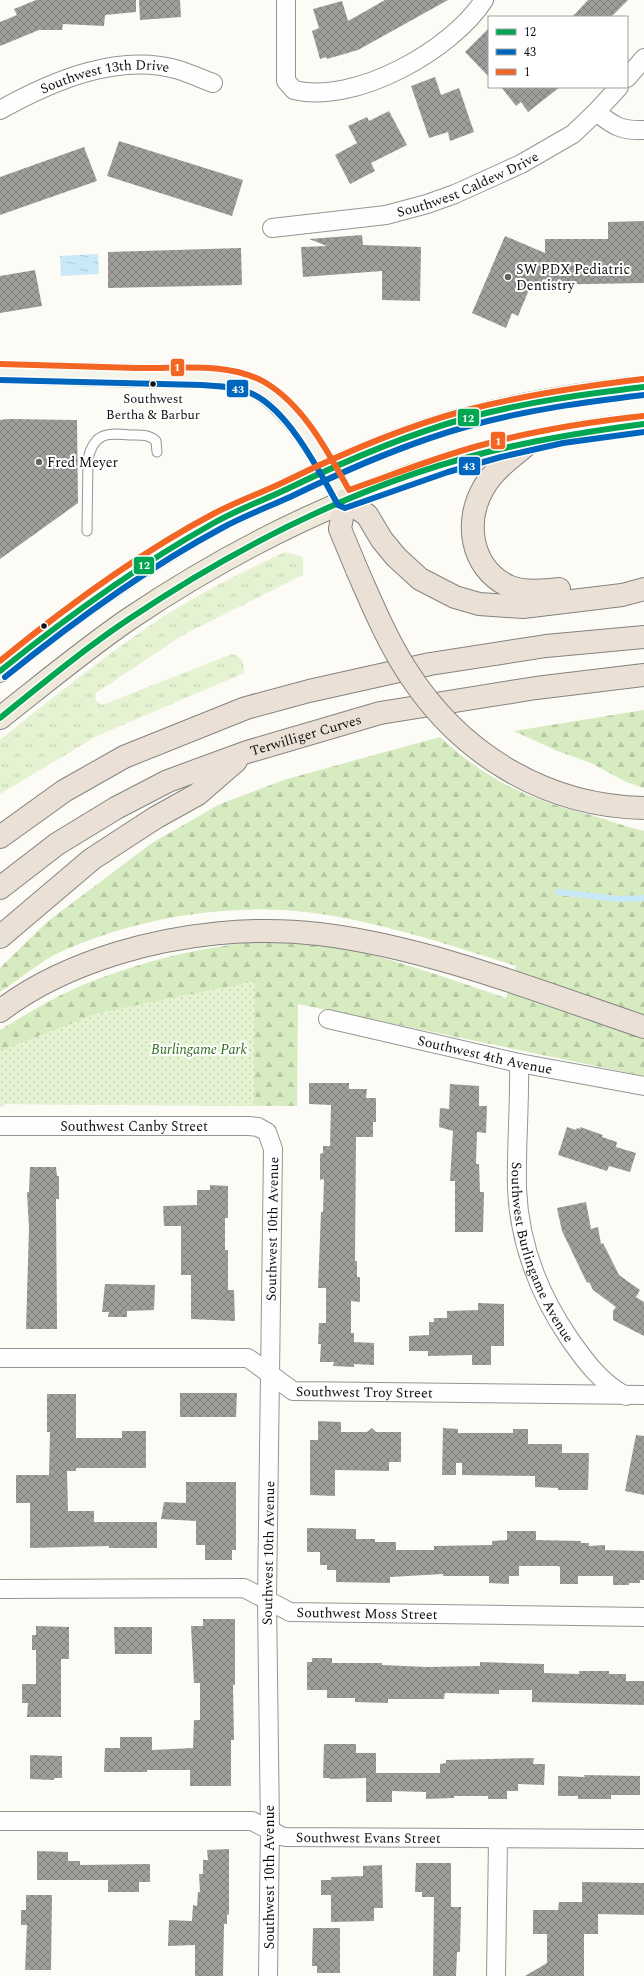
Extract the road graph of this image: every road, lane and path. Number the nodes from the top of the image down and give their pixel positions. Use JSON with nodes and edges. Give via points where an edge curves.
{"nodes":[{"id":1,"x":286,"y":0,"type":"edge"},
{"id":2,"x":484,"y":0,"type":"edge"},
{"id":3,"x":644,"y":58,"type":"edge"},
{"id":4,"x":628,"y":77,"type":"edge"},
{"id":5,"x":213,"y":83,"type":"dead end"},
{"id":6,"x":618,"y":88,"type":"edge"},
{"id":7,"x":0,"y":110,"type":"edge"},
{"id":8,"x":596,"y":112,"type":"junction"},
{"id":9,"x":644,"y":130,"type":"edge"},
{"id":10,"x":272,"y":228,"type":"dead end"},
{"id":11,"x":0,"y":372,"type":"edge"},
{"id":12,"x":644,"y":387,"type":"edge"},
{"id":13,"x":644,"y":424,"type":"edge"},
{"id":14,"x":530,"y":442,"type":"junction"},
{"id":15,"x":158,"y":452,"type":"dead end"},
{"id":16,"x":328,"y":469,"type":"junction"},
{"id":17,"x":345,"y":500,"type":"junction"},
{"id":18,"x":87,"y":531,"type":"dead end"},
{"id":19,"x":644,"y":585,"type":"edge"},
{"id":20,"x":644,"y":589,"type":"edge"},
{"id":21,"x":644,"y":637,"type":"edge"},
{"id":22,"x":0,"y":671,"type":"edge"},
{"id":23,"x":644,"y":675,"type":"edge"},
{"id":24,"x":0,"y":718,"type":"edge"},
{"id":25,"x":247,"y":752,"type":"junction"},
{"id":26,"x":644,"y":808,"type":"edge"},
{"id":27,"x":0,"y":837,"type":"edge"},
{"id":28,"x":0,"y":888,"type":"edge"},
{"id":29,"x":0,"y":937,"type":"edge"},
{"id":30,"x":0,"y":1011,"type":"edge"},
{"id":31,"x":328,"y":1019,"type":"dead end"},
{"id":32,"x":644,"y":1027,"type":"edge"},
{"id":33,"x":519,"y":1064,"type":"junction"},
{"id":34,"x":644,"y":1086,"type":"edge"},
{"id":35,"x":0,"y":1126,"type":"edge"},
{"id":36,"x":267,"y":1132,"type":"joint"},
{"id":37,"x":0,"y":1358,"type":"edge"},
{"id":38,"x":270,"y":1374,"type":"junction"},
{"id":39,"x":624,"y":1395,"type":"junction"},
{"id":40,"x":644,"y":1395,"type":"edge"},
{"id":41,"x":644,"y":1404,"type":"edge"},
{"id":42,"x":0,"y":1589,"type":"edge"},
{"id":43,"x":267,"y":1600,"type":"junction"},
{"id":44,"x":644,"y":1617,"type":"edge"},
{"id":45,"x":0,"y":1821,"type":"edge"},
{"id":46,"x":270,"y":1829,"type":"junction"},
{"id":47,"x":498,"y":1839,"type":"junction"},
{"id":48,"x":644,"y":1839,"type":"edge"},
{"id":49,"x":268,"y":1976,"type":"edge"},
{"id":50,"x":496,"y":1976,"type":"edge"}],
"edges":[{"from":1,"to":2,"type":"street","via":[[286,81],[291,88],[306,91],[338,90],[383,77],[412,63],[447,40],[471,18]]},
{"from":3,"to":4,"type":"street"},
{"from":5,"to":7,"type":"street","name":"Southwest 13th Drive","via":[[178,70],[126,66],[75,76]]},
{"from":6,"to":8,"type":"street","name":"Southwest Caldew Drive"},
{"from":8,"to":9,"type":"street","via":[[621,129]]},
{"from":8,"to":10,"type":"street","name":"Southwest Caldew Drive","via":[[573,134],[521,164],[441,199],[386,215]]},
{"from":11,"to":16,"type":"main road","via":[[212,378],[247,382],[261,389],[293,418]]},
{"from":12,"to":16,"type":"main road","via":[[598,392],[512,408],[444,425],[386,444]]},
{"from":13,"to":14,"type":"main road"},
{"from":14,"to":17,"type":"main road","via":[[436,467]]},
{"from":14,"to":19,"type":"highway","via":[[501,466],[479,497],[472,521],[473,539],[477,554],[487,569],[509,586],[524,590],[539,591],[621,583]]},
{"from":15,"to":18,"type":"lane","via":[[156,441],[150,436],[108,433],[95,441],[88,458]]},
{"from":16,"to":17,"type":"main road"},
{"from":16,"to":22,"type":"main road","via":[[214,523],[153,560],[61,622]]},
{"from":17,"to":20,"type":"highway","via":[[367,515],[396,557],[420,579],[455,597],[479,604],[523,607],[622,595]]},
{"from":17,"to":24,"type":"main road","via":[[231,556],[181,586],[128,620]]},
{"from":17,"to":26,"type":"highway","bridge":true,"via":[[340,529],[357,570],[394,649],[408,672],[440,713],[477,750],[513,773],[580,800]]},
{"from":21,"to":27,"type":"highway","via":[[546,646],[430,664],[246,708],[124,757],[64,791]]},
{"from":23,"to":25,"type":"highway","name":"Terwilliger Curves","via":[[536,688],[380,713]]},
{"from":25,"to":28,"type":"highway","name":"Terwilliger Curves","via":[[168,781],[116,808],[57,844]]},
{"from":25,"to":29,"type":"highway","via":[[198,794],[155,818],[92,859]]},
{"from":30,"to":32,"type":"highway","via":[[52,979],[89,963],[138,947],[203,934],[290,932],[339,936],[401,950],[511,982]]},
{"from":31,"to":33,"type":"street","name":"Southwest 4th Avenue"},
{"from":33,"to":34,"type":"street","name":"Southwest 4th Avenue"},
{"from":33,"to":39,"type":"street","name":"Southwest Burlingame Avenue","via":[[517,1188],[520,1214],[532,1265],[541,1290],[573,1343],[591,1368]]},
{"from":35,"to":36,"type":"street","name":"Southwest Canby Street","via":[[249,1126]]},
{"from":36,"to":38,"type":"street","name":"Southwest 10th Avenue","via":[[273,1149]]},
{"from":37,"to":38,"type":"street","name":"Southwest Troy Street","via":[[248,1358]]},
{"from":38,"to":39,"type":"street","name":"Southwest Troy Street","via":[[293,1391]]},
{"from":38,"to":43,"type":"street","name":"Southwest 10th Avenue"},
{"from":39,"to":40,"type":"street","name":"Southwest Troy Street"},
{"from":39,"to":41,"type":"street","name":"Southwest Burlingame Avenue"},
{"from":42,"to":43,"type":"street","name":"Southwest Moss Street","via":[[244,1588]]},
{"from":43,"to":44,"type":"street","name":"Southwest Moss Street","via":[[290,1612]]},
{"from":43,"to":46,"type":"street","name":"Southwest 10th Avenue"},
{"from":45,"to":46,"type":"street","name":"Southwest Evans Street","via":[[252,1821]]},
{"from":46,"to":47,"type":"street","name":"Southwest Evans Street","via":[[286,1837]]},
{"from":46,"to":49,"type":"street","name":"Southwest 10th Avenue"},
{"from":47,"to":48,"type":"street","name":"Southwest Evans Street"},
{"from":47,"to":50,"type":"street"}]}
